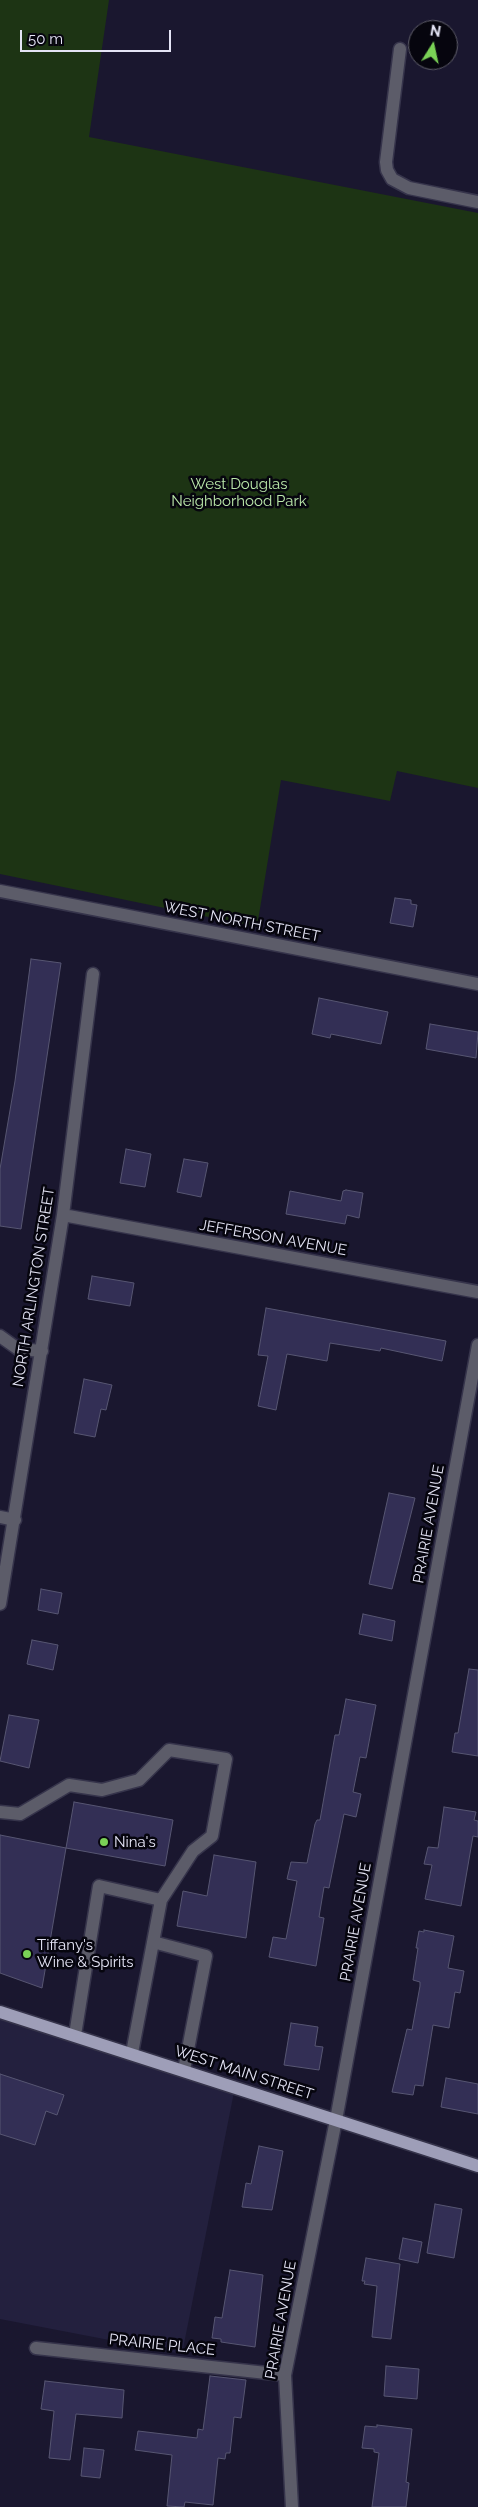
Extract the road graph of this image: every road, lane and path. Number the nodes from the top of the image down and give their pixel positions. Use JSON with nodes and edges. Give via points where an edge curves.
{"nodes":[{"id":1,"x":400,"y":48,"type":"dead end"},
{"id":2,"x":478,"y":202,"type":"edge"},
{"id":3,"x":0,"y":891,"type":"edge"},
{"id":4,"x":93,"y":974,"type":"dead end"},
{"id":5,"x":478,"y":984,"type":"edge"},
{"id":6,"x":63,"y":1215,"type":"junction"},
{"id":7,"x":478,"y":1292,"type":"edge"},
{"id":8,"x":0,"y":1336,"type":"edge"},
{"id":9,"x":478,"y":1345,"type":"edge"},
{"id":10,"x":42,"y":1351,"type":"junction"},
{"id":11,"x":0,"y":1517,"type":"edge"},
{"id":12,"x":15,"y":1520,"type":"junction"},
{"id":13,"x":0,"y":1604,"type":"edge"},
{"id":14,"x":0,"y":1812,"type":"edge"},
{"id":15,"x":161,"y":1900,"type":"junction"},
{"id":16,"x":153,"y":1942,"type":"junction"},
{"id":17,"x":0,"y":2012,"type":"edge"},
{"id":18,"x":75,"y":2035,"type":"junction"},
{"id":19,"x":132,"y":2054,"type":"junction"},
{"id":20,"x":184,"y":2070,"type":"junction"},
{"id":21,"x":336,"y":2120,"type":"junction"},
{"id":22,"x":478,"y":2166,"type":"edge"},
{"id":23,"x":36,"y":2348,"type":"dead end"},
{"id":24,"x":285,"y":2375,"type":"junction"},
{"id":25,"x":292,"y":2507,"type":"edge"}],
"edges":[{"from":1,"to":2,"type":"street","via":[[386,162],[392,179],[417,191]]},
{"from":3,"to":5,"type":"street","name":"WEST NORTH STREET"},
{"from":4,"to":6,"type":"street","name":"NORTH ARLINGTON STREET"},
{"from":6,"to":7,"type":"street","name":"JEFFERSON AVENUE"},
{"from":6,"to":10,"type":"street","name":"NORTH ARLINGTON STREET"},
{"from":8,"to":10,"type":"street","via":[[18,1349]]},
{"from":9,"to":21,"type":"street","name":"PRAIRIE AVENUE"},
{"from":10,"to":12,"type":"street","name":"NORTH ARLINGTON STREET"},
{"from":11,"to":12,"type":"street"},
{"from":12,"to":13,"type":"street","name":"NORTH ARLINGTON STREET"},
{"from":14,"to":15,"type":"street","via":[[20,1814],[69,1785],[102,1790],[139,1780],[169,1750],[226,1759],[212,1836],[193,1851]]},
{"from":15,"to":16,"type":"street"},
{"from":15,"to":18,"type":"street","via":[[99,1886]]},
{"from":16,"to":19,"type":"street"},
{"from":16,"to":20,"type":"street","via":[[206,1956]]},
{"from":17,"to":18,"type":"main road","name":"WEST MAIN STREET"},
{"from":18,"to":19,"type":"main road","name":"WEST MAIN STREET"},
{"from":19,"to":20,"type":"main road","name":"WEST MAIN STREET"},
{"from":20,"to":21,"type":"main road","name":"WEST MAIN STREET"},
{"from":21,"to":22,"type":"main road","name":"WEST MAIN STREET"},
{"from":21,"to":24,"type":"street","name":"PRAIRIE AVENUE"},
{"from":23,"to":24,"type":"street","name":"PRAIRIE PLACE"},
{"from":24,"to":25,"type":"street","name":"PRAIRIE AVENUE"}]}
